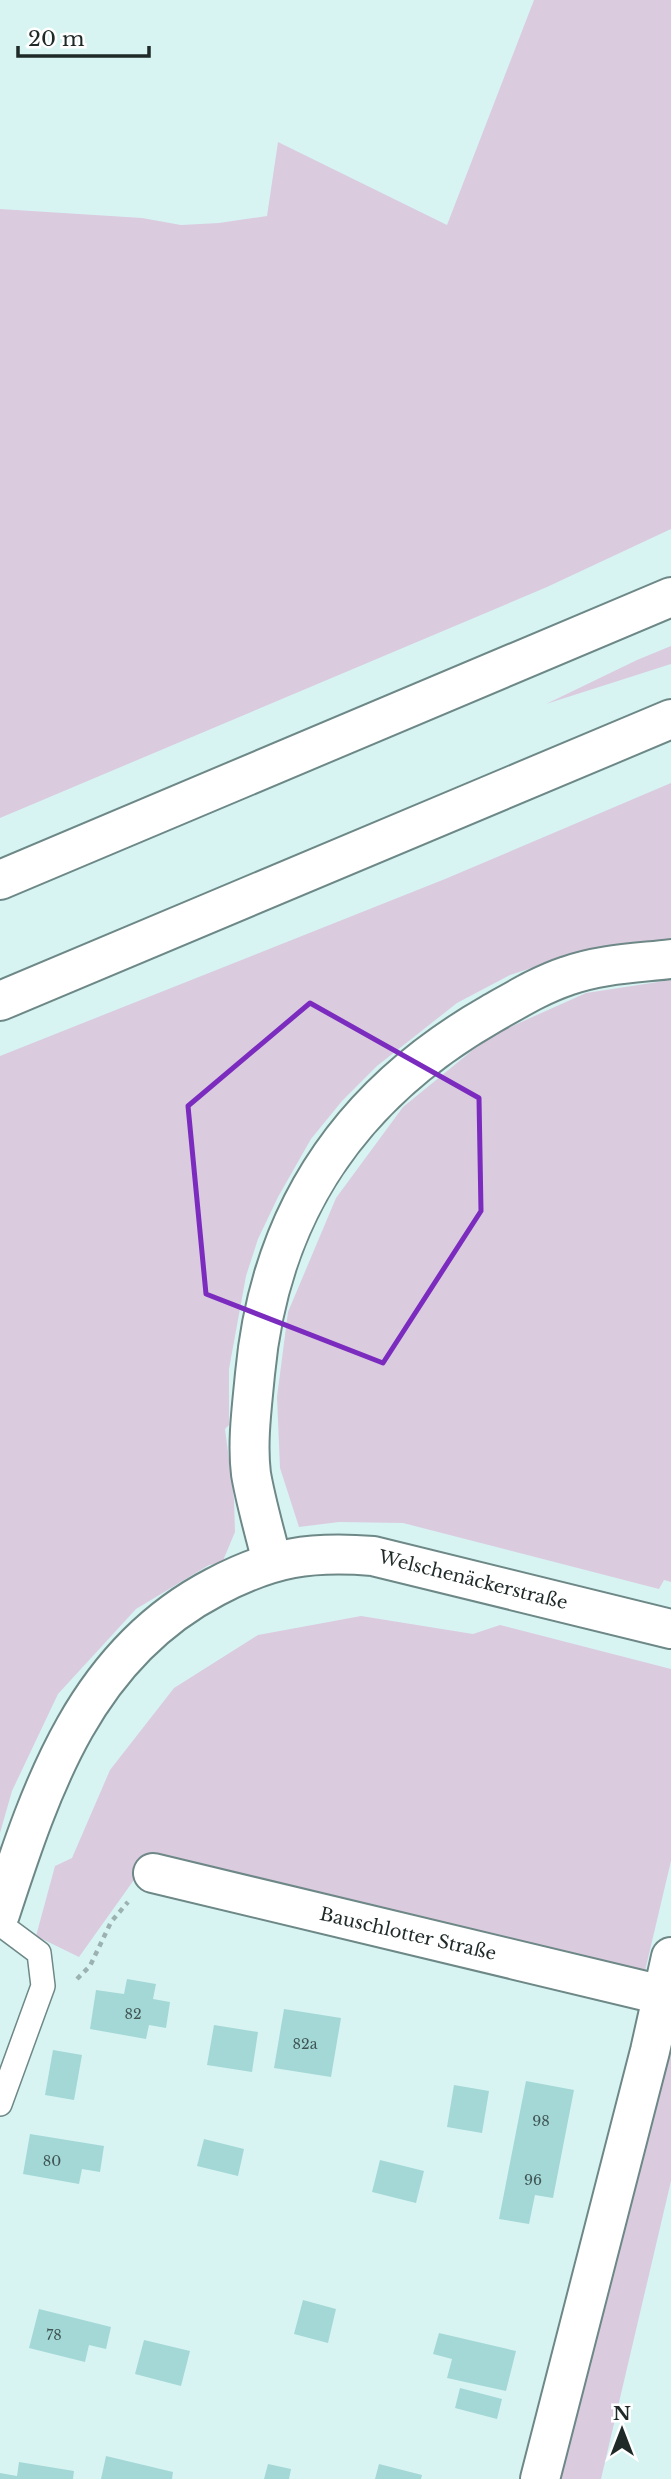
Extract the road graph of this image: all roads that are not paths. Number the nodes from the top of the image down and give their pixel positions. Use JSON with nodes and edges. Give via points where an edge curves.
{"nodes":[{"id":1,"x":671,"y":597,"type":"edge"},
{"id":2,"x":671,"y":719,"type":"edge"},
{"id":3,"x":0,"y":880,"type":"edge"},
{"id":4,"x":671,"y":959,"type":"edge"},
{"id":5,"x":0,"y":1001,"type":"edge"},
{"id":6,"x":272,"y":1562,"type":"junction"},
{"id":7,"x":671,"y":1629,"type":"edge"},
{"id":8,"x":8,"y":1866,"type":"edge"},
{"id":9,"x":153,"y":1873,"type":"road end"},
{"id":10,"x":0,"y":1914,"type":"edge"},
{"id":11,"x":0,"y":1924,"type":"edge"},
{"id":12,"x":671,"y":1957,"type":"edge"},
{"id":13,"x":662,"y":1995,"type":"junction"},
{"id":14,"x":0,"y":2104,"type":"edge"},
{"id":15,"x":540,"y":2479,"type":"edge"}],
"edges":[{"from":1,"to":3,"type":"main road"},
{"from":2,"to":5,"type":"main road"},
{"from":4,"to":6,"type":"main road","via":[[566,976],[463,1030],[369,1107],[320,1169],[268,1293],[256,1361],[251,1473]]},
{"from":6,"to":7,"type":"main road","name":"Welschenäckerstraße","via":[[306,1554],[373,1556]]},
{"from":6,"to":8,"type":"main road","via":[[199,1595],[144,1635],[116,1664],[66,1743]]},
{"from":8,"to":10,"type":"main road"},
{"from":9,"to":13,"type":"main road","name":"Bauschlotter Straße"},
{"from":11,"to":14,"type":"lane","via":[[39,1953],[43,1986]]},
{"from":12,"to":13,"type":"main road"},
{"from":13,"to":15,"type":"main road"}]}
